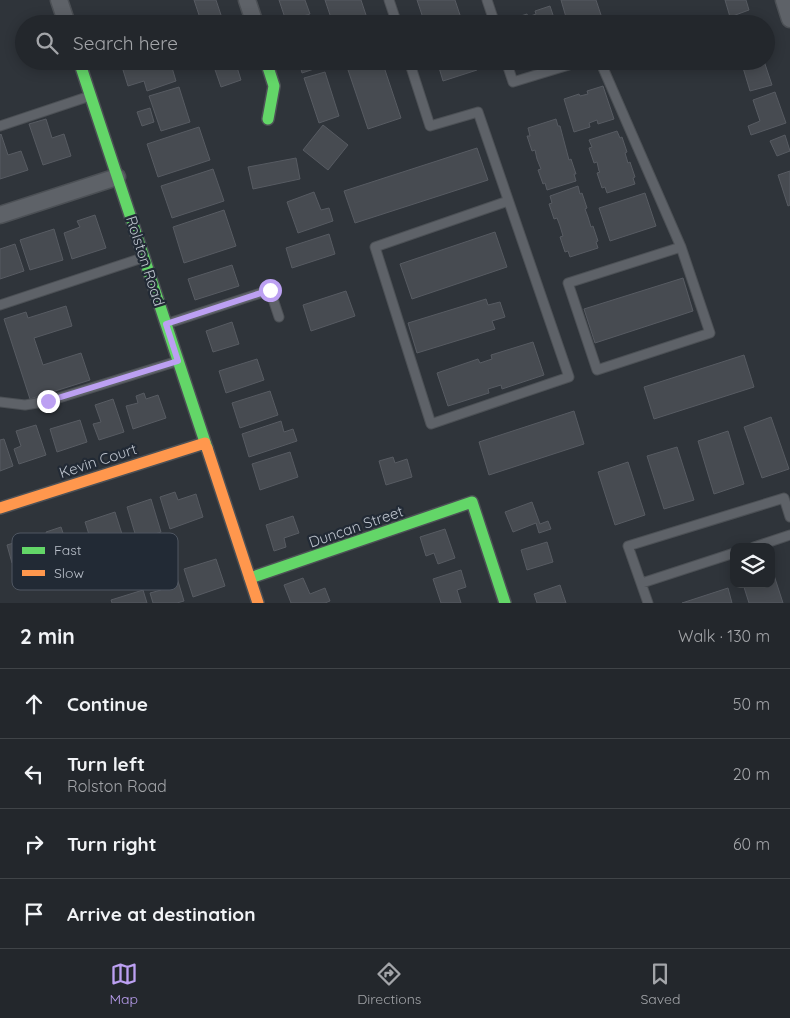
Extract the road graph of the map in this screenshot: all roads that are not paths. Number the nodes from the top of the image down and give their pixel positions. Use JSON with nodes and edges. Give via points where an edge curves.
{"nodes":[{"id":1,"x":59,"y":0,"type":"edge"},
{"id":2,"x":247,"y":0,"type":"edge"},
{"id":3,"x":389,"y":0,"type":"edge"},
{"id":4,"x":487,"y":0,"type":"edge"},
{"id":5,"x":784,"y":0,"type":"edge"},
{"id":6,"x":64,"y":15,"type":"edge"},
{"id":7,"x":251,"y":15,"type":"edge"},
{"id":8,"x":394,"y":15,"type":"edge"},
{"id":9,"x":492,"y":15,"type":"edge"},
{"id":10,"x":790,"y":19,"type":"edge"},
{"id":11,"x":82,"y":70,"type":"edge"},
{"id":12,"x":269,"y":70,"type":"edge"},
{"id":13,"x":412,"y":70,"type":"edge"},
{"id":14,"x":509,"y":70,"type":"edge"},
{"id":15,"x":552,"y":70,"type":"edge"},
{"id":16,"x":604,"y":70,"type":"edge"},
{"id":17,"x":91,"y":96,"type":"junction"},
{"id":18,"x":268,"y":119,"type":"dead end"},
{"id":19,"x":0,"y":126,"type":"edge"},
{"id":20,"x":117,"y":176,"type":"junction"},
{"id":21,"x":508,"y":201,"type":"junction"},
{"id":22,"x":0,"y":215,"type":"edge"},
{"id":23,"x":681,"y":247,"type":"junction"},
{"id":24,"x":144,"y":258,"type":"junction"},
{"id":25,"x":0,"y":305,"type":"edge"},
{"id":26,"x":279,"y":317,"type":"dead end"},
{"id":27,"x":166,"y":324,"type":"junction"},
{"id":28,"x":178,"y":361,"type":"junction"},
{"id":29,"x":0,"y":402,"type":"edge"},
{"id":30,"x":205,"y":443,"type":"junction"},
{"id":31,"x":0,"y":508,"type":"edge"},
{"id":32,"x":790,"y":518,"type":"edge"},
{"id":33,"x":790,"y":535,"type":"edge"},
{"id":34,"x":766,"y":543,"type":"edge"},
{"id":35,"x":730,"y":554,"type":"edge"},
{"id":36,"x":250,"y":578,"type":"junction"},
{"id":37,"x":642,"y":583,"type":"junction"},
{"id":38,"x":258,"y":603,"type":"edge"},
{"id":39,"x":505,"y":603,"type":"edge"},
{"id":40,"x":648,"y":603,"type":"edge"}],
"edges":[{"from":1,"to":6,"type":"street"},
{"from":2,"to":7,"type":"street"},
{"from":3,"to":8,"type":"lane"},
{"from":4,"to":9,"type":"lane"},
{"from":5,"to":10,"type":"street"},
{"from":11,"to":17,"type":"street","name":"Rolston Road"},
{"from":12,"to":18,"type":"street","via":[[274,86]]},
{"from":13,"to":21,"type":"lane","via":[[430,126],[478,112]]},
{"from":14,"to":15,"type":"lane","via":[[513,82]]},
{"from":16,"to":23,"type":"lane"},
{"from":17,"to":19,"type":"lane"},
{"from":17,"to":20,"type":"street","name":"Rolston Road"},
{"from":20,"to":22,"type":"street"},
{"from":20,"to":24,"type":"street","name":"Rolston Road"},
{"from":21,"to":21,"type":"lane","via":[[570,377],[431,424],[375,247]]},
{"from":23,"to":23,"type":"lane","via":[[568,283],[597,370],[710,333]]},
{"from":24,"to":25,"type":"lane"},
{"from":24,"to":27,"type":"street","name":"Rolston Road"},
{"from":26,"to":27,"type":"lane","via":[[270,290]]},
{"from":27,"to":28,"type":"street","name":"Rolston Road"},
{"from":28,"to":29,"type":"lane","via":[[48,401],[25,405]]},
{"from":28,"to":30,"type":"street","name":"Rolston Road"},
{"from":30,"to":31,"type":"street","name":"Kevin Court"},
{"from":30,"to":36,"type":"street","name":"Rolston Road"},
{"from":32,"to":37,"type":"lane","via":[[784,498],[628,546]]},
{"from":33,"to":34,"type":"lane"},
{"from":35,"to":37,"type":"lane"},
{"from":36,"to":38,"type":"street","name":"Rolston Road"},
{"from":36,"to":39,"type":"street","name":"Duncan Street","via":[[472,502]]},
{"from":37,"to":40,"type":"lane"}]}
